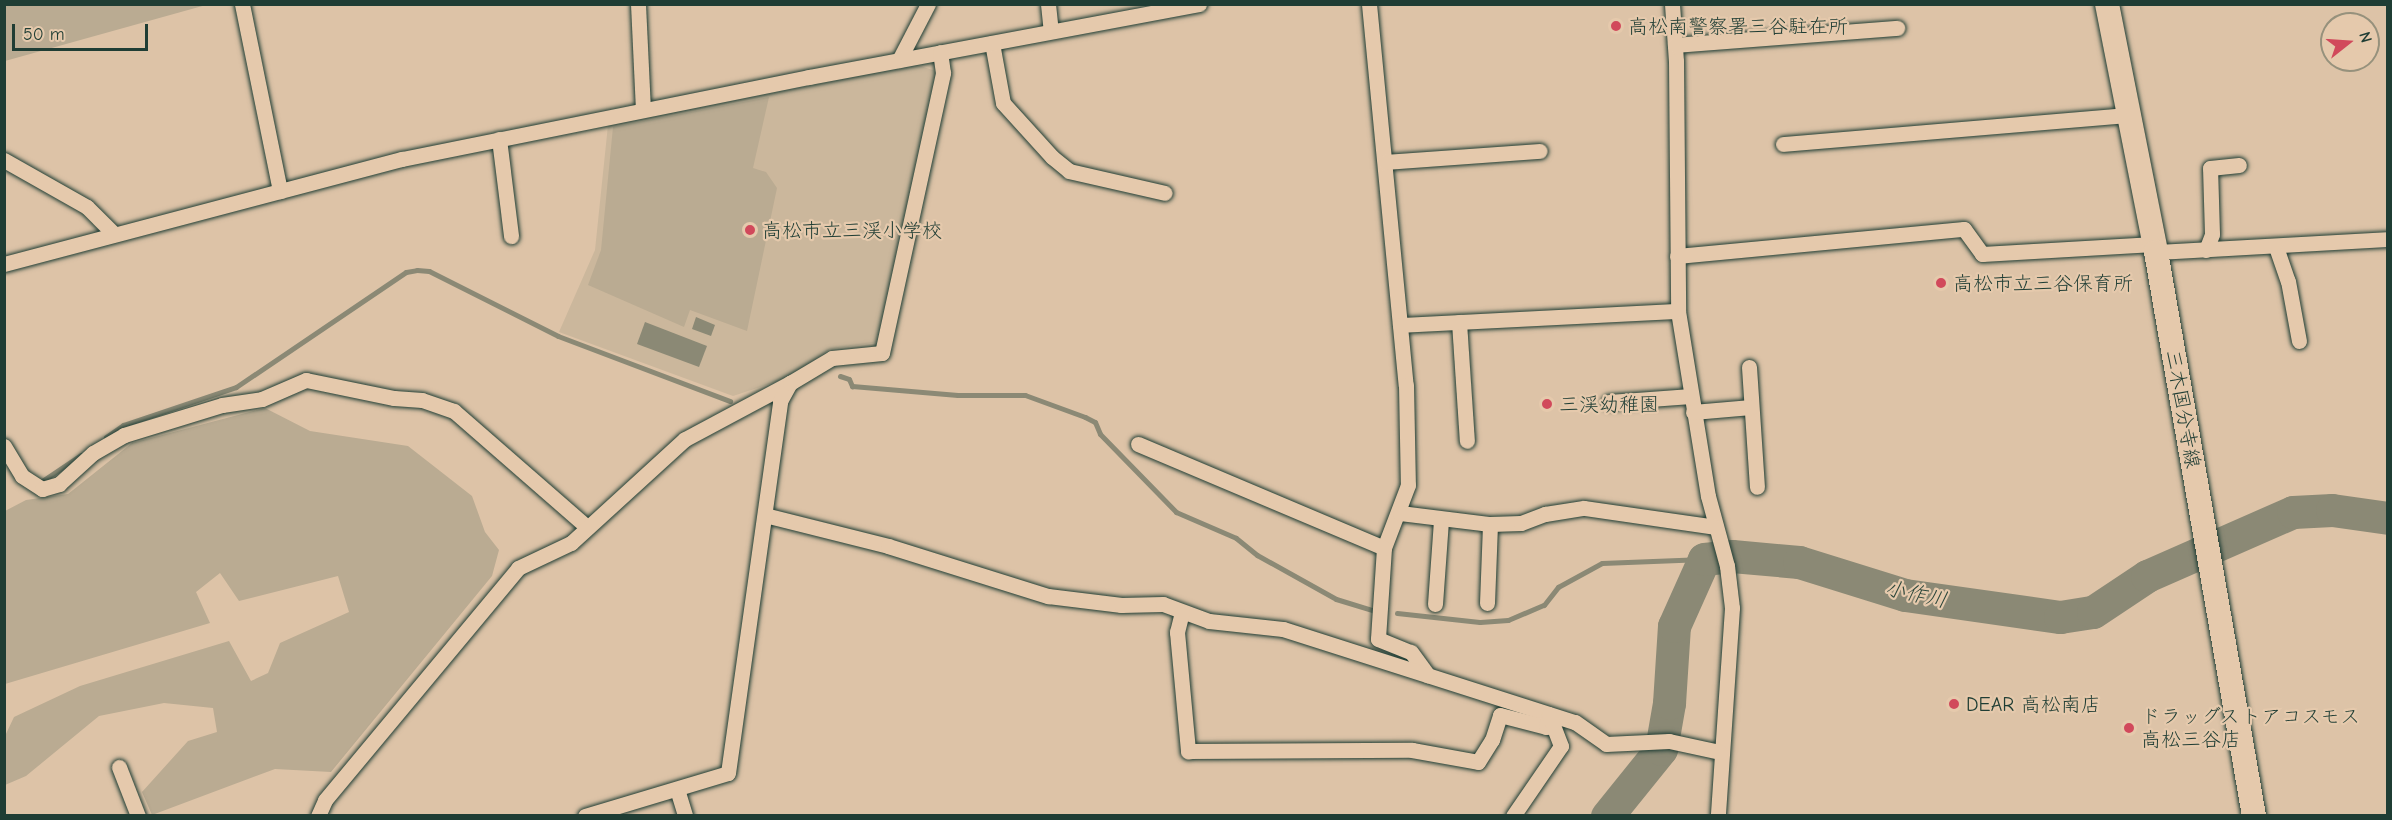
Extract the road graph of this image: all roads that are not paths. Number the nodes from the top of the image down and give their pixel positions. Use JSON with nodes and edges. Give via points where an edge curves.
{"nodes":[{"id":1,"x":242,"y":4,"type":"edge"},
{"id":2,"x":638,"y":4,"type":"edge"},
{"id":3,"x":928,"y":4,"type":"edge"},
{"id":4,"x":1048,"y":4,"type":"edge"},
{"id":5,"x":1199,"y":4,"type":"edge"},
{"id":6,"x":1369,"y":4,"type":"edge"},
{"id":7,"x":1672,"y":4,"type":"edge"},
{"id":8,"x":2107,"y":4,"type":"edge"},
{"id":9,"x":1146,"y":9,"type":"edge"},
{"id":10,"x":1897,"y":27,"type":"dead end"},
{"id":11,"x":1051,"y":31,"type":"junction"},
{"id":12,"x":992,"y":44,"type":"junction"},
{"id":13,"x":1675,"y":45,"type":"junction"},
{"id":14,"x":940,"y":52,"type":"junction"},
{"id":15,"x":899,"y":60,"type":"junction"},
{"id":16,"x":643,"y":109,"type":"junction"},
{"id":17,"x":2129,"y":115,"type":"junction"},
{"id":18,"x":499,"y":139,"type":"junction"},
{"id":19,"x":1783,"y":144,"type":"dead end"},
{"id":20,"x":1540,"y":151,"type":"dead end"},
{"id":21,"x":4,"y":160,"type":"edge"},
{"id":22,"x":1386,"y":162,"type":"junction"},
{"id":23,"x":2239,"y":165,"type":"dead end"},
{"id":24,"x":280,"y":191,"type":"junction"},
{"id":25,"x":1165,"y":193,"type":"dead end"},
{"id":26,"x":113,"y":233,"type":"junction"},
{"id":27,"x":511,"y":236,"type":"dead end"},
{"id":28,"x":2388,"y":239,"type":"edge"},
{"id":29,"x":2276,"y":247,"type":"junction"},
{"id":30,"x":2155,"y":248,"type":"junction"},
{"id":31,"x":2206,"y":250,"type":"junction"},
{"id":32,"x":1677,"y":256,"type":"junction"},
{"id":33,"x":4,"y":264,"type":"edge"},
{"id":34,"x":1678,"y":311,"type":"junction"},
{"id":35,"x":1459,"y":322,"type":"junction"},
{"id":36,"x":1400,"y":325,"type":"junction"},
{"id":37,"x":2299,"y":341,"type":"dead end"},
{"id":38,"x":1749,"y":368,"type":"dead end"},
{"id":39,"x":790,"y":384,"type":"junction"},
{"id":40,"x":1690,"y":396,"type":"junction"},
{"id":41,"x":1609,"y":402,"type":"dead end"},
{"id":42,"x":1751,"y":407,"type":"junction"},
{"id":43,"x":1693,"y":412,"type":"junction"},
{"id":44,"x":1467,"y":441,"type":"dead end"},
{"id":45,"x":1138,"y":444,"type":"dead end"},
{"id":46,"x":4,"y":446,"type":"edge"},
{"id":47,"x":1757,"y":487,"type":"dead end"},
{"id":48,"x":1400,"y":513,"type":"junction"},
{"id":49,"x":765,"y":515,"type":"junction"},
{"id":50,"x":1441,"y":520,"type":"junction"},
{"id":51,"x":1490,"y":524,"type":"junction"},
{"id":52,"x":587,"y":527,"type":"junction"},
{"id":53,"x":1716,"y":527,"type":"junction"},
{"id":54,"x":1384,"y":548,"type":"junction"},
{"id":55,"x":1487,"y":603,"type":"dead end"},
{"id":56,"x":1435,"y":604,"type":"dead end"},
{"id":57,"x":1182,"y":612,"type":"junction"},
{"id":58,"x":1428,"y":675,"type":"junction"},
{"id":59,"x":1549,"y":714,"type":"junction"},
{"id":60,"x":1720,"y":752,"type":"junction"},
{"id":61,"x":119,"y":767,"type":"dead end"},
{"id":62,"x":677,"y":789,"type":"junction"},
{"id":63,"x":138,"y":816,"type":"edge"},
{"id":64,"x":318,"y":816,"type":"edge"},
{"id":65,"x":585,"y":816,"type":"edge"},
{"id":66,"x":686,"y":816,"type":"edge"},
{"id":67,"x":1513,"y":816,"type":"edge"},
{"id":68,"x":1718,"y":816,"type":"edge"},
{"id":69,"x":2254,"y":816,"type":"edge"}],
"edges":[{"from":1,"to":24,"type":"street"},
{"from":2,"to":16,"type":"street"},
{"from":3,"to":15,"type":"street"},
{"from":4,"to":11,"type":"street"},
{"from":5,"to":9,"type":"street"},
{"from":6,"to":22,"type":"street"},
{"from":7,"to":13,"type":"street"},
{"from":8,"to":17,"type":"main road","name":"三木国分寺線"},
{"from":9,"to":11,"type":"street"},
{"from":10,"to":13,"type":"street"},
{"from":11,"to":12,"type":"street"},
{"from":12,"to":14,"type":"street"},
{"from":12,"to":25,"type":"street","via":[[1003,103],[1052,157],[1069,171]]},
{"from":13,"to":32,"type":"street"},
{"from":14,"to":15,"type":"street"},
{"from":14,"to":39,"type":"street","via":[[943,72],[882,353],[832,358]]},
{"from":15,"to":16,"type":"street"},
{"from":16,"to":18,"type":"street"},
{"from":17,"to":19,"type":"street"},
{"from":17,"to":30,"type":"main road","name":"三木国分寺線"},
{"from":18,"to":24,"type":"street"},
{"from":18,"to":27,"type":"street"},
{"from":20,"to":22,"type":"street"},
{"from":21,"to":26,"type":"street","via":[[87,207]]},
{"from":22,"to":36,"type":"street"},
{"from":23,"to":31,"type":"street","via":[[2210,168],[2212,234]]},
{"from":24,"to":26,"type":"street"},
{"from":26,"to":33,"type":"street"},
{"from":28,"to":29,"type":"street"},
{"from":29,"to":31,"type":"street"},
{"from":29,"to":37,"type":"street","via":[[2288,280]]},
{"from":30,"to":31,"type":"street"},
{"from":30,"to":32,"type":"street","via":[[1982,254],[1964,229]]},
{"from":30,"to":69,"type":"main road","name":"三木国分寺線"},
{"from":32,"to":34,"type":"street"},
{"from":34,"to":35,"type":"street"},
{"from":34,"to":40,"type":"street"},
{"from":35,"to":36,"type":"street"},
{"from":35,"to":44,"type":"street"},
{"from":36,"to":48,"type":"street","via":[[1408,485]]},
{"from":38,"to":42,"type":"street"},
{"from":39,"to":49,"type":"street","via":[[780,401]]},
{"from":39,"to":52,"type":"street","via":[[685,439]]},
{"from":40,"to":41,"type":"street"},
{"from":40,"to":43,"type":"street"},
{"from":42,"to":43,"type":"street"},
{"from":42,"to":47,"type":"street"},
{"from":43,"to":53,"type":"street"},
{"from":45,"to":54,"type":"street"},
{"from":46,"to":52,"type":"street","via":[[22,476],[42,489],[59,484],[93,453],[124,435],[222,405],[262,399],[306,380],[422,400],[454,411]]},
{"from":48,"to":50,"type":"street"},
{"from":48,"to":54,"type":"street"},
{"from":49,"to":57,"type":"street","via":[[888,546],[1014,588],[1121,605],[1163,604]]},
{"from":49,"to":62,"type":"street","via":[[728,773]]},
{"from":50,"to":51,"type":"street"},
{"from":50,"to":56,"type":"street"},
{"from":51,"to":53,"type":"street","via":[[1521,523],[1545,514],[1584,508]]},
{"from":51,"to":55,"type":"street"},
{"from":52,"to":64,"type":"street","via":[[571,543],[518,568],[325,800]]},
{"from":53,"to":60,"type":"street","via":[[1727,566],[1732,643]]},
{"from":54,"to":58,"type":"street","via":[[1378,639],[1411,651]]},
{"from":57,"to":58,"type":"street","via":[[1209,621],[1283,629]]},
{"from":57,"to":59,"type":"street","via":[[1177,632],[1188,751],[1412,750],[1478,762],[1492,740],[1500,715],[1546,727]]},
{"from":58,"to":59,"type":"street"},
{"from":59,"to":60,"type":"street","via":[[1575,722],[1606,744],[1669,741]]},
{"from":59,"to":67,"type":"street","via":[[1561,746]]},
{"from":60,"to":68,"type":"street"},
{"from":61,"to":63,"type":"street"},
{"from":62,"to":65,"type":"street"},
{"from":62,"to":66,"type":"street"}]}
